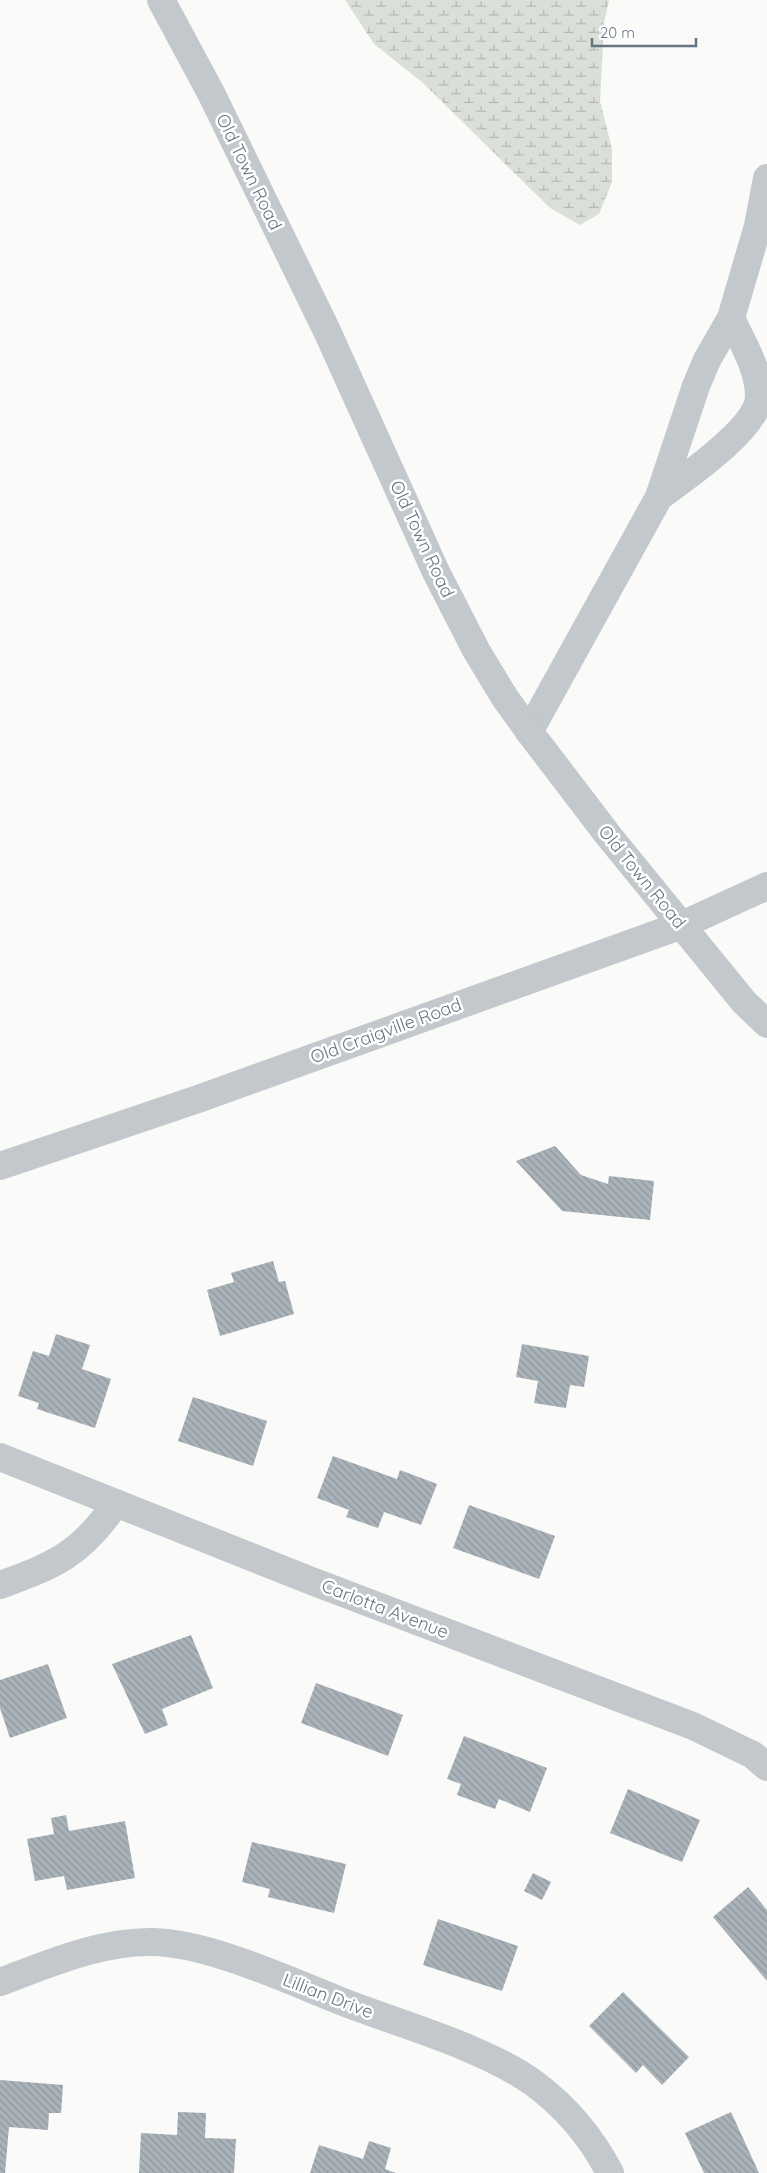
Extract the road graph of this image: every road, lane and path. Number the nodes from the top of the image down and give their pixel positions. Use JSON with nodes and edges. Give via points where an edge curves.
{"nodes":[{"id":1,"x":161,"y":0,"type":"edge"},
{"id":2,"x":767,"y":178,"type":"edge"},
{"id":3,"x":731,"y":318,"type":"junction"},
{"id":4,"x":658,"y":497,"type":"junction"},
{"id":5,"x":529,"y":732,"type":"junction"},
{"id":6,"x":767,"y":886,"type":"edge"},
{"id":7,"x":682,"y":926,"type":"junction"},
{"id":8,"x":767,"y":1024,"type":"edge"},
{"id":9,"x":0,"y":1166,"type":"edge"},
{"id":10,"x":0,"y":1457,"type":"edge"},
{"id":11,"x":116,"y":1503,"type":"junction"},
{"id":12,"x":0,"y":1585,"type":"edge"},
{"id":13,"x":767,"y":1767,"type":"edge"},
{"id":14,"x":0,"y":1982,"type":"edge"},
{"id":15,"x":610,"y":2173,"type":"edge"}],
"edges":[{"from":1,"to":5,"type":"street","name":"Old Town Road","via":[[211,93],[327,331],[436,572],[504,698]]},
{"from":2,"to":3,"type":"street","via":[[758,226]]},
{"from":3,"to":4,"type":"street","via":[[706,360]]},
{"from":3,"to":4,"type":"street","via":[[748,355],[759,398],[752,415],[728,444]]},
{"from":4,"to":5,"type":"street"},
{"from":5,"to":7,"type":"street","name":"Old Town Road"},
{"from":6,"to":7,"type":"street","name":"Old Craigville Road"},
{"from":7,"to":8,"type":"street","name":"Old Town Road","via":[[744,1002]]},
{"from":7,"to":9,"type":"street","name":"Old Craigville Road","via":[[198,1099]]},
{"from":10,"to":11,"type":"street","name":"Carlotta Avenue"},
{"from":11,"to":12,"type":"street","via":[[83,1544],[61,1561]]},
{"from":11,"to":13,"type":"street","name":"Carlotta Avenue","via":[[693,1726],[753,1756]]},
{"from":14,"to":15,"type":"street","name":"Lillian Drive","via":[[64,1958],[129,1944],[174,1944],[221,1956],[475,2052],[516,2072],[552,2098],[570,2116],[599,2152]]}]}
